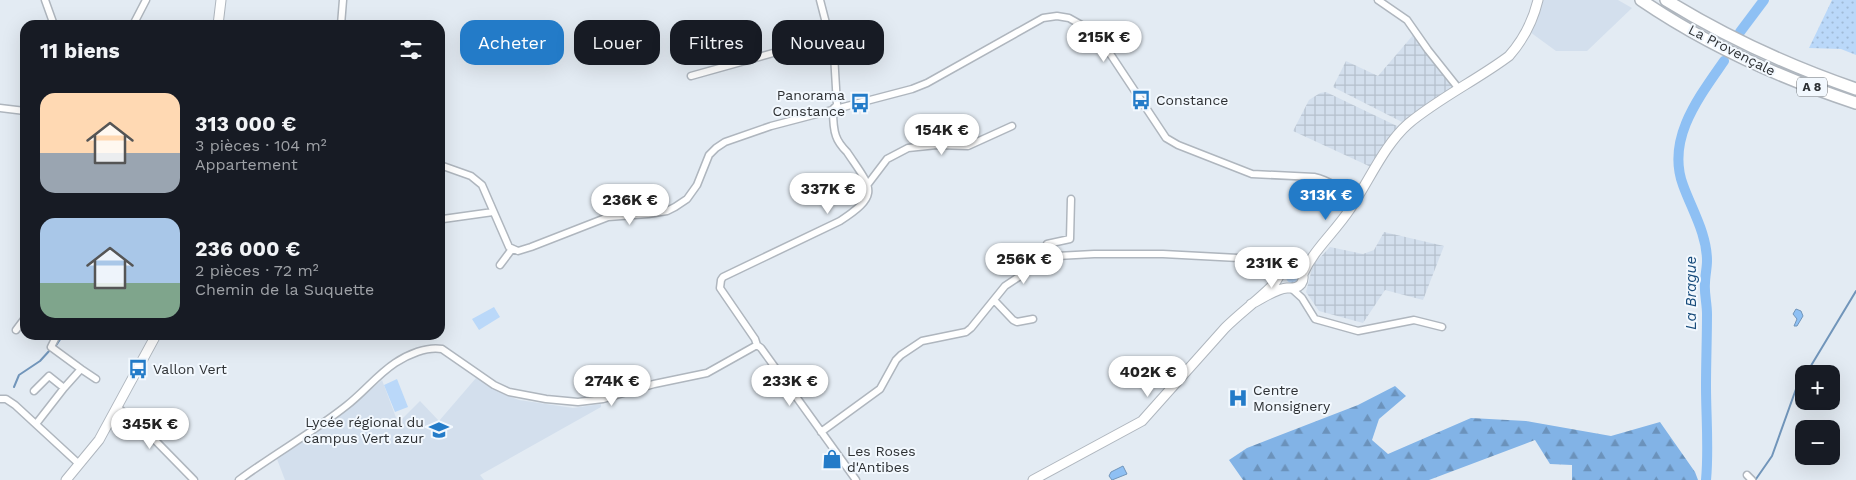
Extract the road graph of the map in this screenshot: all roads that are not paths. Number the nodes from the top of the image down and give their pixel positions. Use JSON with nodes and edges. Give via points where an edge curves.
{"nodes":[{"id":1,"x":45,"y":0,"type":"edge"},
{"id":2,"x":146,"y":0,"type":"edge"},
{"id":3,"x":221,"y":0,"type":"edge"},
{"id":4,"x":343,"y":0,"type":"edge"},
{"id":5,"x":820,"y":0,"type":"edge"},
{"id":6,"x":1378,"y":0,"type":"edge"},
{"id":7,"x":1538,"y":0,"type":"edge"},
{"id":8,"x":1641,"y":0,"type":"edge"},
{"id":9,"x":1666,"y":0,"type":"edge"},
{"id":10,"x":52,"y":20,"type":"edge"},
{"id":11,"x":136,"y":20,"type":"edge"},
{"id":12,"x":219,"y":20,"type":"edge"},
{"id":13,"x":342,"y":20,"type":"edge"},
{"id":14,"x":825,"y":20,"type":"edge"},
{"id":15,"x":772,"y":53,"type":"edge"},
{"id":16,"x":835,"y":65,"type":"edge"},
{"id":17,"x":691,"y":76,"type":"dead end"},
{"id":18,"x":1460,"y":89,"type":"junction"},
{"id":19,"x":1856,"y":89,"type":"edge"},
{"id":20,"x":1856,"y":103,"type":"edge"},
{"id":21,"x":0,"y":108,"type":"edge"},
{"id":22,"x":833,"y":109,"type":"junction"},
{"id":23,"x":20,"y":110,"type":"edge"},
{"id":24,"x":1012,"y":126,"type":"dead end"},
{"id":25,"x":445,"y":167,"type":"edge"},
{"id":26,"x":868,"y":184,"type":"junction"},
{"id":27,"x":1070,"y":199,"type":"dead end"},
{"id":28,"x":1355,"y":202,"type":"junction"},
{"id":29,"x":493,"y":212,"type":"junction"},
{"id":30,"x":445,"y":219,"type":"edge"},
{"id":31,"x":512,"y":250,"type":"junction"},
{"id":32,"x":1314,"y":254,"type":"junction"},
{"id":33,"x":1050,"y":258,"type":"junction"},
{"id":34,"x":500,"y":266,"type":"dead end"},
{"id":35,"x":1287,"y":270,"type":"junction"},
{"id":36,"x":1303,"y":274,"type":"junction"},
{"id":37,"x":1293,"y":287,"type":"junction"},
{"id":38,"x":994,"y":300,"type":"junction"},
{"id":39,"x":1251,"y":304,"type":"junction"},
{"id":40,"x":1033,"y":319,"type":"dead end"},
{"id":41,"x":20,"y":325,"type":"edge"},
{"id":42,"x":1442,"y":327,"type":"dead end"},
{"id":43,"x":16,"y":330,"type":"dead end"},
{"id":44,"x":54,"y":340,"type":"edge"},
{"id":45,"x":153,"y":340,"type":"edge"},
{"id":46,"x":756,"y":345,"type":"junction"},
{"id":47,"x":81,"y":369,"type":"junction"},
{"id":48,"x":96,"y":379,"type":"dead end"},
{"id":49,"x":64,"y":388,"type":"junction"},
{"id":50,"x":34,"y":391,"type":"dead end"},
{"id":51,"x":0,"y":399,"type":"edge"},
{"id":52,"x":118,"y":407,"type":"junction"},
{"id":53,"x":36,"y":424,"type":"junction"},
{"id":54,"x":821,"y":432,"type":"junction"},
{"id":55,"x":79,"y":464,"type":"junction"},
{"id":56,"x":66,"y":480,"type":"edge"},
{"id":57,"x":194,"y":480,"type":"edge"},
{"id":58,"x":239,"y":480,"type":"edge"},
{"id":59,"x":856,"y":480,"type":"edge"},
{"id":60,"x":1033,"y":480,"type":"edge"}],
"edges":[{"from":1,"to":10,"type":"street"},
{"from":2,"to":11,"type":"street"},
{"from":3,"to":12,"type":"street"},
{"from":4,"to":13,"type":"street"},
{"from":5,"to":14,"type":"street"},
{"from":6,"to":18,"type":"street","via":[[1407,20]]},
{"from":7,"to":18,"type":"street","via":[[1533,18],[1510,56]]},
{"from":8,"to":20,"type":"highway","name":"La Provençale","number":"A 8","via":[[1713,43],[1769,70]]},
{"from":9,"to":19,"type":"highway","name":"La Provençale","number":"A 8","via":[[1718,31]]},
{"from":15,"to":17,"type":"street"},
{"from":16,"to":22,"type":"street","via":[[837,104]]},
{"from":18,"to":28,"type":"street","via":[[1406,126]]},
{"from":21,"to":23,"type":"street"},
{"from":22,"to":26,"type":"street","via":[[836,137]]},
{"from":22,"to":28,"type":"street","via":[[912,89],[1043,18],[1057,16],[1085,27],[1100,40],[1166,138],[1172,142],[1252,174],[1324,180]]},
{"from":22,"to":31,"type":"street","via":[[753,132],[716,148],[709,155],[697,185],[687,199],[667,211],[608,217],[530,247]]},
{"from":24,"to":26,"type":"street","via":[[968,146],[908,148],[887,159]]},
{"from":25,"to":29,"type":"street","via":[[478,180]]},
{"from":26,"to":46,"type":"street","via":[[869,196],[856,211],[723,277],[720,288]]},
{"from":27,"to":33,"type":"street","via":[[1070,239],[1047,244]]},
{"from":28,"to":32,"type":"street"},
{"from":29,"to":30,"type":"street"},
{"from":29,"to":31,"type":"street"},
{"from":31,"to":34,"type":"street"},
{"from":32,"to":35,"type":"street"},
{"from":32,"to":36,"type":"street"},
{"from":33,"to":35,"type":"street","via":[[1163,254],[1275,260]]},
{"from":33,"to":38,"type":"street","via":[[1011,281]]},
{"from":35,"to":36,"type":"street","via":[[1300,269]]},
{"from":35,"to":37,"type":"street","via":[[1283,284]]},
{"from":35,"to":39,"type":"street"},
{"from":36,"to":37,"type":"street","via":[[1302,281]]},
{"from":37,"to":39,"type":"street"},
{"from":37,"to":42,"type":"street","via":[[1315,319],[1358,331],[1414,320]]},
{"from":38,"to":40,"type":"street","via":[[1017,322]]},
{"from":38,"to":54,"type":"street","via":[[966,332],[922,341],[901,355],[880,389]]},
{"from":39,"to":60,"type":"street","via":[[1225,328],[1142,421]]},
{"from":41,"to":43,"type":"street"},
{"from":44,"to":47,"type":"street","via":[[51,347]]},
{"from":45,"to":52,"type":"street"},
{"from":46,"to":54,"type":"street"},
{"from":46,"to":58,"type":"street","via":[[707,373],[603,399],[578,402],[515,394],[494,384],[442,349],[433,348],[395,363],[346,406]]},
{"from":47,"to":48,"type":"street"},
{"from":47,"to":49,"type":"street"},
{"from":49,"to":50,"type":"street","via":[[50,376]]},
{"from":49,"to":53,"type":"street"},
{"from":51,"to":53,"type":"street","via":[[15,405]]},
{"from":52,"to":55,"type":"street","via":[[99,440]]},
{"from":52,"to":57,"type":"street"},
{"from":53,"to":55,"type":"street"},
{"from":54,"to":59,"type":"street"},
{"from":55,"to":56,"type":"street"}]}
